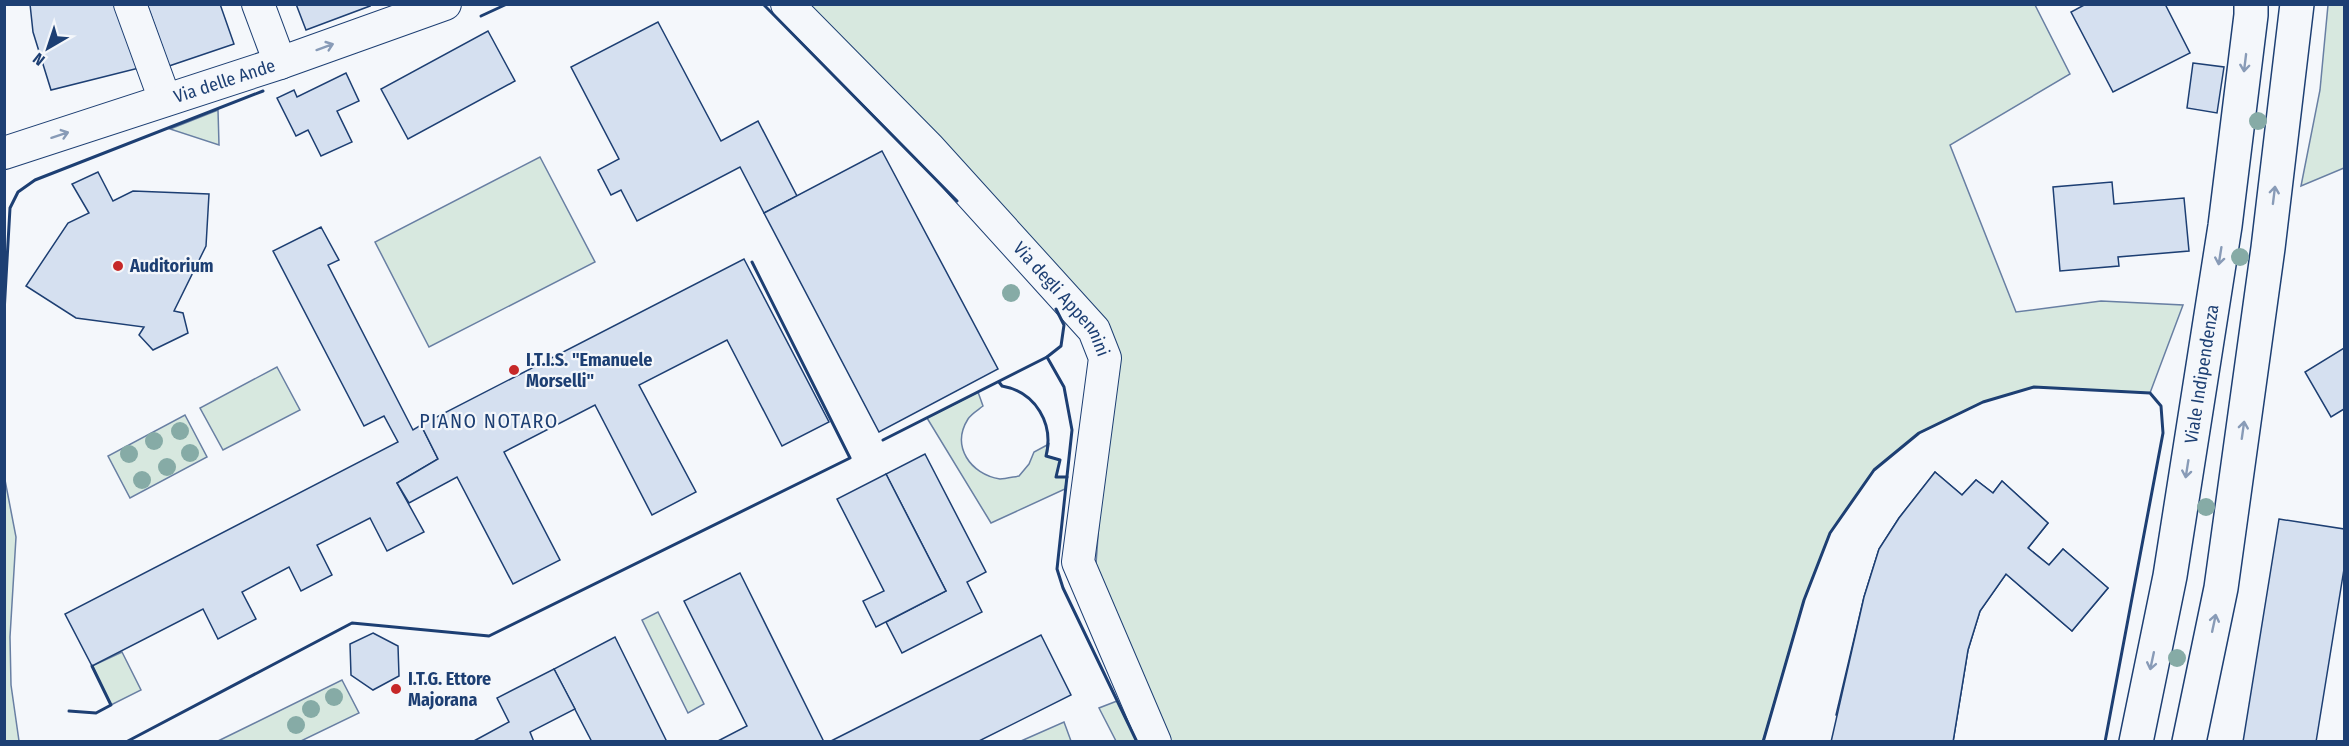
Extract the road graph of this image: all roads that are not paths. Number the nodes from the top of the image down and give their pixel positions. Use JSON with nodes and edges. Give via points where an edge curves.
{"nodes":[{"id":1,"x":130,"y":4,"type":"edge"},
{"id":2,"x":258,"y":4,"type":"edge"},
{"id":3,"x":445,"y":4,"type":"edge"},
{"id":4,"x":787,"y":4,"type":"edge"},
{"id":5,"x":2251,"y":4,"type":"edge"},
{"id":6,"x":2297,"y":4,"type":"edge"},
{"id":7,"x":395,"y":13,"type":"edge"},
{"id":8,"x":280,"y":63,"type":"junction"},
{"id":9,"x":165,"y":100,"type":"junction"},
{"id":10,"x":4,"y":153,"type":"edge"},
{"id":11,"x":1155,"y":741,"type":"edge"},
{"id":12,"x":2136,"y":741,"type":"edge"},
{"id":13,"x":2189,"y":741,"type":"edge"}],
"edges":[{"from":1,"to":9,"type":"street"},
{"from":2,"to":8,"type":"street"},
{"from":3,"to":7,"type":"street","name":"Via delle Ande"},
{"from":4,"to":11,"type":"street","name":"Via degli Appennini","via":[[930,148],[1094,330],[1105,358],[1078,562]]},
{"from":5,"to":12,"type":"street","name":"Viale Indipendenza","one_way":true,"via":[[2225,226],[2170,576]]},
{"from":13,"to":6,"type":"street","one_way":true,"via":[[2221,588]]},
{"from":8,"to":7,"type":"street","name":"Via delle Ande","one_way":true},
{"from":8,"to":9,"type":"street","name":"Via delle Ande"},
{"from":10,"to":9,"type":"street","name":"Via delle Ande","one_way":true}]}
